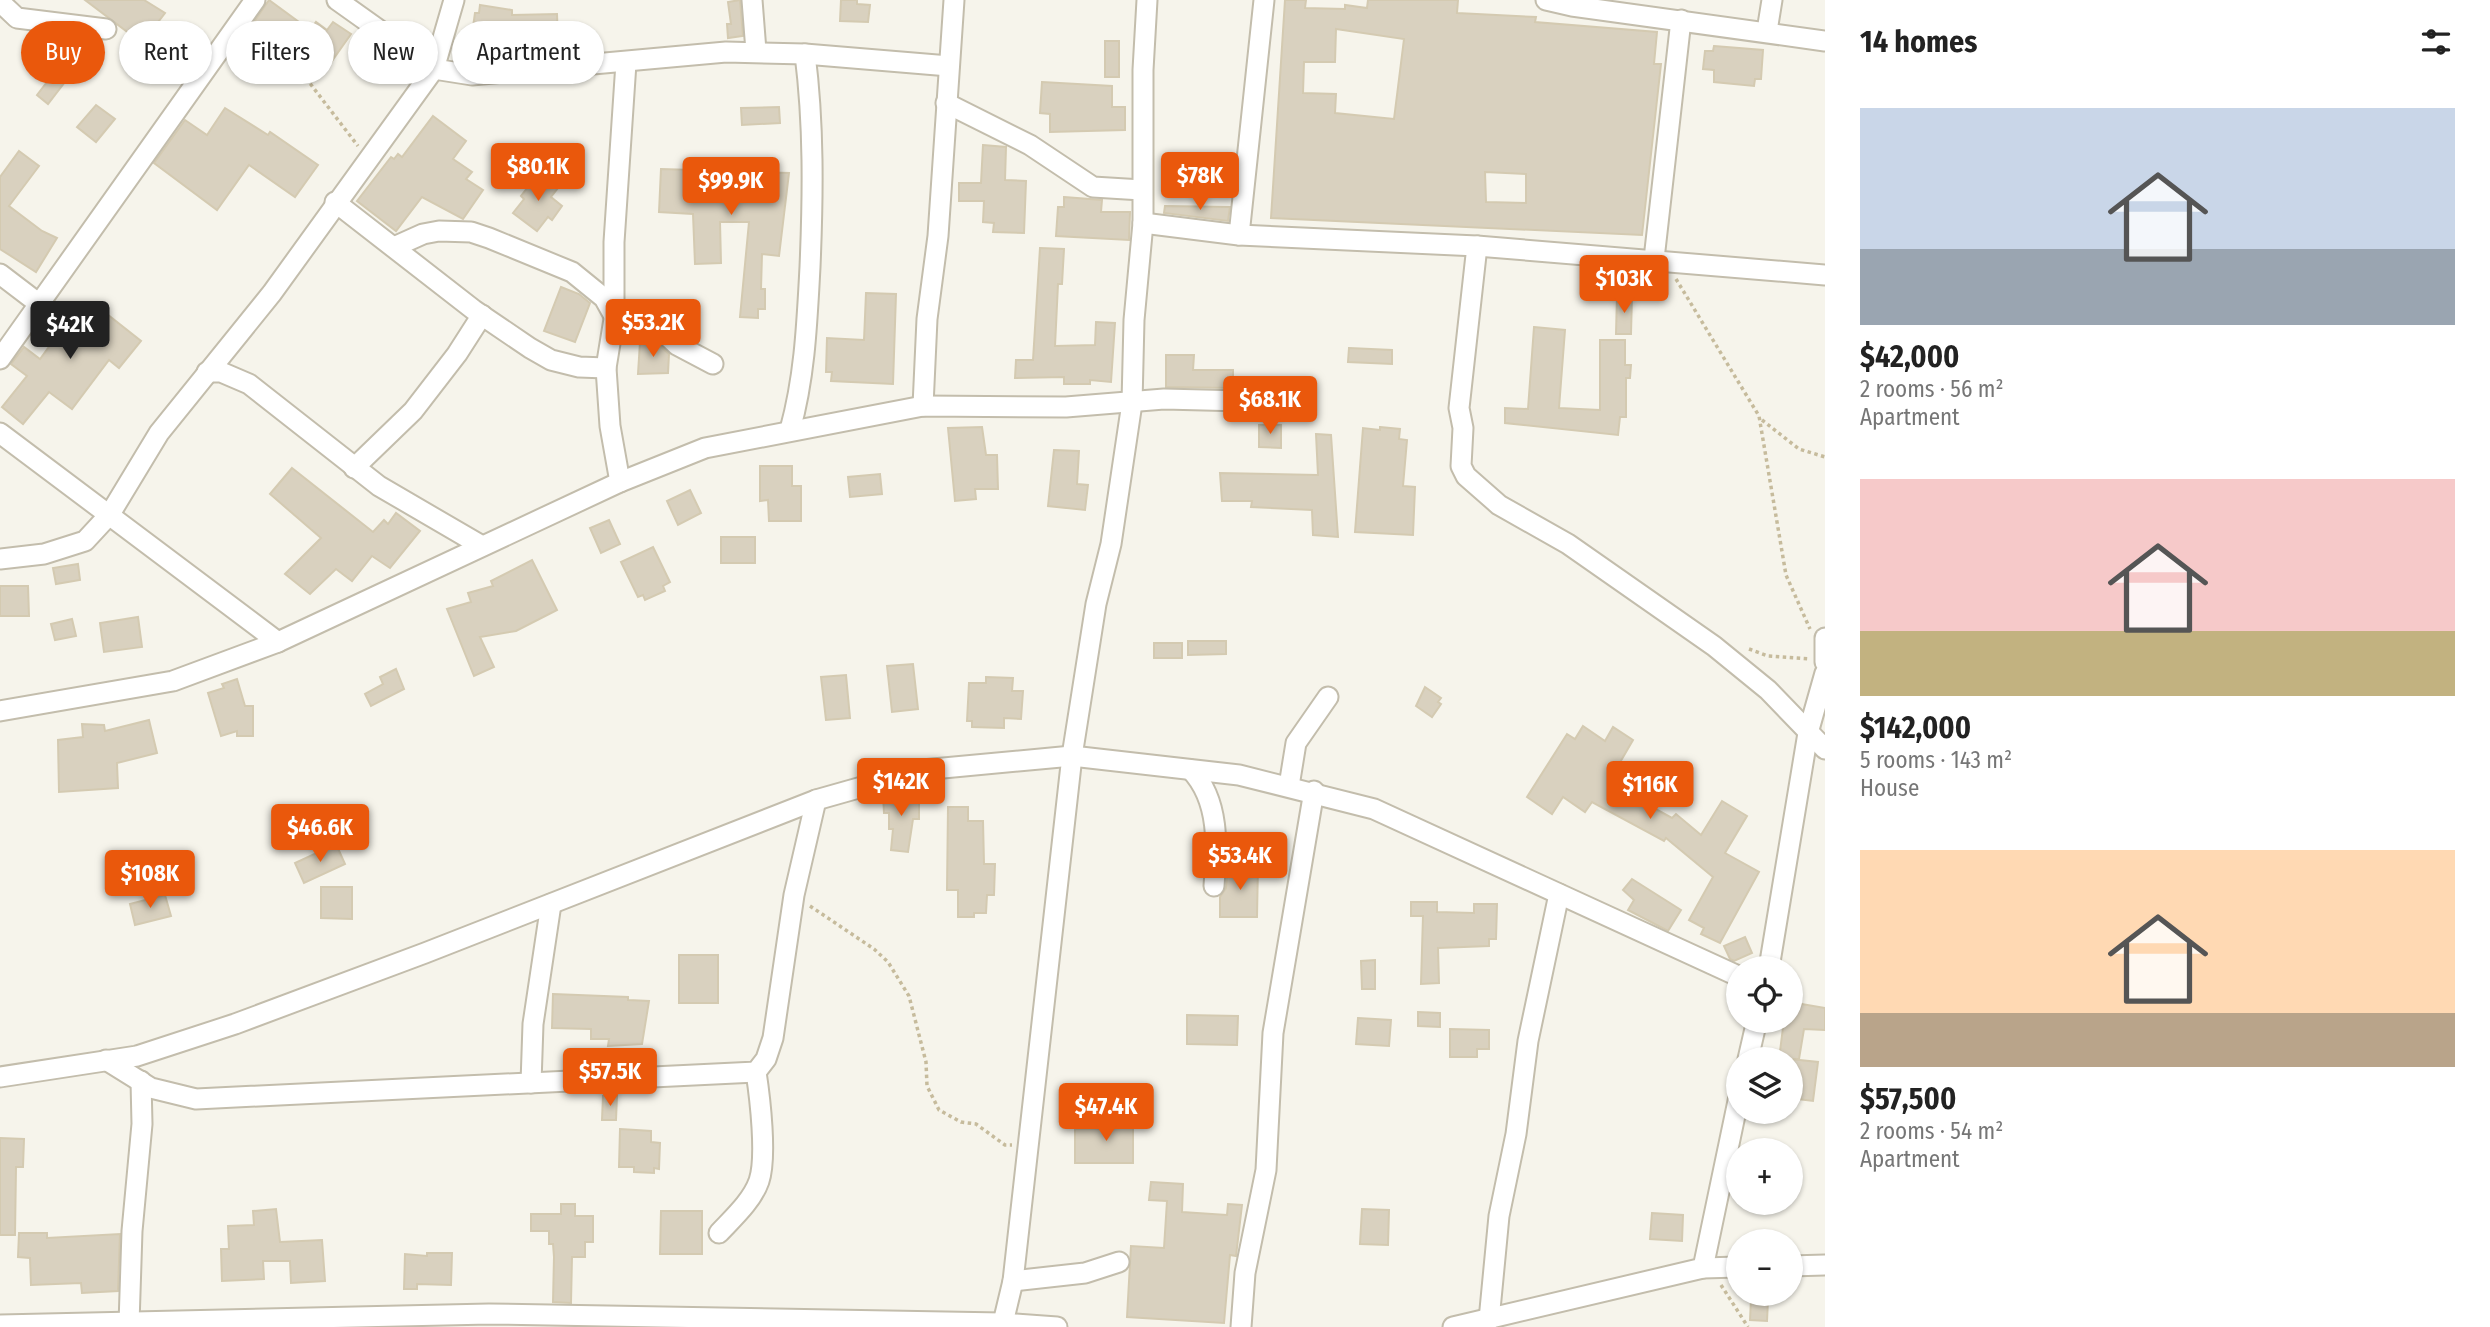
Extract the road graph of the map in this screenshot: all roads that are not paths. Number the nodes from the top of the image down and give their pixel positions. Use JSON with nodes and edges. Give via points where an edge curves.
{"nodes":[{"id":1,"x":255,"y":0,"type":"edge"},
{"id":2,"x":337,"y":0,"type":"edge"},
{"id":3,"x":454,"y":0,"type":"edge"},
{"id":4,"x":752,"y":0,"type":"edge"},
{"id":5,"x":954,"y":0,"type":"edge"},
{"id":6,"x":1147,"y":0,"type":"edge"},
{"id":7,"x":1264,"y":0,"type":"edge"},
{"id":8,"x":1546,"y":0,"type":"edge"},
{"id":9,"x":1772,"y":0,"type":"edge"},
{"id":10,"x":2,"y":3,"type":"edge"},
{"id":11,"x":1573,"y":3,"type":"edge"},
{"id":12,"x":1681,"y":20,"type":"junction"},
{"id":13,"x":367,"y":21,"type":"edge"},
{"id":14,"x":106,"y":29,"type":"dead end"},
{"id":15,"x":1768,"y":31,"type":"junction"},
{"id":16,"x":1825,"y":41,"type":"edge"},
{"id":17,"x":756,"y":51,"type":"junction"},
{"id":18,"x":805,"y":54,"type":"junction"},
{"id":19,"x":438,"y":55,"type":"edge"},
{"id":20,"x":625,"y":63,"type":"junction"},
{"id":21,"x":949,"y":66,"type":"junction"},
{"id":22,"x":438,"y":70,"type":"edge"},
{"id":23,"x":423,"y":84,"type":"edge"},
{"id":24,"x":946,"y":103,"type":"junction"},
{"id":25,"x":1142,"y":191,"type":"junction"},
{"id":26,"x":335,"y":202,"type":"junction"},
{"id":27,"x":1143,"y":223,"type":"junction"},
{"id":28,"x":1239,"y":235,"type":"junction"},
{"id":29,"x":1477,"y":246,"type":"junction"},
{"id":30,"x":394,"y":247,"type":"junction"},
{"id":31,"x":1659,"y":259,"type":"junction"},
{"id":32,"x":0,"y":274,"type":"edge"},
{"id":33,"x":1825,"y":275,"type":"edge"},
{"id":34,"x":38,"y":303,"type":"junction"},
{"id":35,"x":482,"y":315,"type":"junction"},
{"id":36,"x":614,"y":316,"type":"junction"},
{"id":37,"x":0,"y":359,"type":"edge"},
{"id":38,"x":713,"y":363,"type":"dead end"},
{"id":39,"x":606,"y":368,"type":"junction"},
{"id":40,"x":207,"y":372,"type":"junction"},
{"id":41,"x":1283,"y":402,"type":"dead end"},
{"id":42,"x":1132,"y":403,"type":"junction"},
{"id":43,"x":923,"y":406,"type":"junction"},
{"id":44,"x":790,"y":430,"type":"junction"},
{"id":45,"x":0,"y":433,"type":"edge"},
{"id":46,"x":354,"y":468,"type":"junction"},
{"id":47,"x":620,"y":482,"type":"junction"},
{"id":48,"x":110,"y":514,"type":"junction"},
{"id":49,"x":482,"y":546,"type":"junction"},
{"id":50,"x":0,"y":559,"type":"edge"},
{"id":51,"x":278,"y":642,"type":"junction"},
{"id":52,"x":1823,"y":657,"type":"edge"},
{"id":53,"x":1328,"y":697,"type":"dead end"},
{"id":54,"x":0,"y":711,"type":"edge"},
{"id":55,"x":1808,"y":733,"type":"junction"},
{"id":56,"x":1825,"y":749,"type":"edge"},
{"id":57,"x":1072,"y":756,"type":"junction"},
{"id":58,"x":1191,"y":770,"type":"junction"},
{"id":59,"x":1289,"y":786,"type":"junction"},
{"id":60,"x":1314,"y":791,"type":"junction"},
{"id":61,"x":816,"y":800,"type":"junction"},
{"id":62,"x":1214,"y":886,"type":"dead end"},
{"id":63,"x":1559,"y":894,"type":"junction"},
{"id":64,"x":551,"y":904,"type":"junction"},
{"id":65,"x":1771,"y":956,"type":"edge"},
{"id":66,"x":1726,"y":971,"type":"edge"},
{"id":67,"x":106,"y":1060,"type":"junction"},
{"id":68,"x":756,"y":1072,"type":"junction"},
{"id":69,"x":0,"y":1077,"type":"edge"},
{"id":70,"x":141,"y":1082,"type":"junction"},
{"id":71,"x":531,"y":1083,"type":"junction"},
{"id":72,"x":1733,"y":1124,"type":"edge"},
{"id":73,"x":719,"y":1234,"type":"dead end"},
{"id":74,"x":1119,"y":1262,"type":"dead end"},
{"id":75,"x":1825,"y":1265,"type":"edge"},
{"id":76,"x":1803,"y":1266,"type":"edge"},
{"id":77,"x":1703,"y":1268,"type":"junction"},
{"id":78,"x":1726,"y":1268,"type":"edge"},
{"id":79,"x":1013,"y":1281,"type":"junction"},
{"id":80,"x":1489,"y":1320,"type":"junction"},
{"id":81,"x":129,"y":1324,"type":"junction"},
{"id":82,"x":0,"y":1325,"type":"edge"},
{"id":83,"x":1002,"y":1325,"type":"edge"},
{"id":84,"x":1057,"y":1327,"type":"edge"},
{"id":85,"x":1241,"y":1327,"type":"edge"},
{"id":86,"x":1453,"y":1327,"type":"edge"}],
"edges":[{"from":1,"to":34,"type":"street"},
{"from":2,"to":13,"type":"street"},
{"from":3,"to":19,"type":"street"},
{"from":4,"to":17,"type":"street"},
{"from":5,"to":21,"type":"street"},
{"from":6,"to":25,"type":"street"},
{"from":7,"to":28,"type":"street"},
{"from":8,"to":11,"type":"street"},
{"from":9,"to":15,"type":"street"},
{"from":10,"to":14,"type":"street","via":[[16,18]]},
{"from":11,"to":12,"type":"street"},
{"from":12,"to":15,"type":"street"},
{"from":12,"to":31,"type":"street"},
{"from":15,"to":16,"type":"street"},
{"from":17,"to":18,"type":"street"},
{"from":17,"to":20,"type":"street"},
{"from":18,"to":21,"type":"street"},
{"from":18,"to":44,"type":"street","via":[[814,182],[808,319],[799,398]]},
{"from":20,"to":22,"type":"street","via":[[472,75]]},
{"from":20,"to":36,"type":"street"},
{"from":21,"to":24,"type":"street"},
{"from":23,"to":26,"type":"street"},
{"from":24,"to":25,"type":"street","via":[[1030,145],[1093,187]]},
{"from":24,"to":43,"type":"street"},
{"from":25,"to":27,"type":"street"},
{"from":26,"to":30,"type":"street"},
{"from":26,"to":40,"type":"street","via":[[272,293]]},
{"from":27,"to":28,"type":"street"},
{"from":27,"to":42,"type":"street"},
{"from":28,"to":29,"type":"street"},
{"from":29,"to":31,"type":"street"},
{"from":29,"to":55,"type":"street","via":[[1459,408],[1461,466],[1466,476],[1499,505],[1568,544],[1714,646],[1768,690]]},
{"from":30,"to":35,"type":"street"},
{"from":30,"to":36,"type":"street","via":[[439,231],[489,237],[572,272],[604,298]]},
{"from":31,"to":33,"type":"street"},
{"from":32,"to":34,"type":"street"},
{"from":34,"to":37,"type":"street"},
{"from":35,"to":39,"type":"street","via":[[551,360]]},
{"from":35,"to":46,"type":"street","via":[[413,411]]},
{"from":36,"to":38,"type":"street","via":[[662,331],[677,345]]},
{"from":36,"to":39,"type":"street"},
{"from":39,"to":47,"type":"street"},
{"from":40,"to":46,"type":"street","via":[[220,372],[249,384]]},
{"from":40,"to":48,"type":"street","via":[[159,433]]},
{"from":41,"to":42,"type":"street","via":[[1164,399]]},
{"from":42,"to":43,"type":"street"},
{"from":42,"to":57,"type":"street"},
{"from":43,"to":44,"type":"street"},
{"from":44,"to":47,"type":"street","via":[[705,448]]},
{"from":45,"to":48,"type":"street"},
{"from":46,"to":49,"type":"street"},
{"from":47,"to":49,"type":"street"},
{"from":48,"to":50,"type":"street","via":[[85,541],[44,554]]},
{"from":48,"to":51,"type":"street"},
{"from":49,"to":51,"type":"street"},
{"from":51,"to":54,"type":"street","via":[[173,681]]},
{"from":52,"to":55,"type":"street"},
{"from":53,"to":59,"type":"street","via":[[1296,743]]},
{"from":55,"to":56,"type":"street"},
{"from":55,"to":65,"type":"street"},
{"from":57,"to":58,"type":"street"},
{"from":57,"to":61,"type":"street","via":[[922,770]]},
{"from":57,"to":79,"type":"street"},
{"from":58,"to":59,"type":"street"},
{"from":58,"to":62,"type":"street","via":[[1211,799]]},
{"from":59,"to":60,"type":"street"},
{"from":60,"to":63,"type":"street","via":[[1374,809]]},
{"from":60,"to":85,"type":"street","via":[[1273,1033],[1266,1170],[1245,1273]]},
{"from":61,"to":64,"type":"street"},
{"from":61,"to":68,"type":"street","via":[[794,895],[773,1038]]},
{"from":63,"to":66,"type":"street"},
{"from":63,"to":80,"type":"street","via":[[1528,1041],[1499,1216]]},
{"from":64,"to":67,"type":"street","via":[[235,1024],[137,1056]]},
{"from":64,"to":71,"type":"street","via":[[533,1024]]},
{"from":67,"to":69,"type":"street"},
{"from":67,"to":70,"type":"street"},
{"from":68,"to":71,"type":"street"},
{"from":68,"to":73,"type":"street","via":[[759,1180]]},
{"from":70,"to":71,"type":"street","via":[[183,1098],[230,1100]]},
{"from":70,"to":81,"type":"street"},
{"from":72,"to":77,"type":"street"},
{"from":74,"to":79,"type":"street","via":[[1085,1273]]},
{"from":75,"to":76,"type":"street"},
{"from":77,"to":78,"type":"street"},
{"from":77,"to":80,"type":"street"},
{"from":79,"to":83,"type":"street"},
{"from":80,"to":86,"type":"street"},
{"from":81,"to":82,"type":"street"},
{"from":81,"to":83,"type":"street","via":[[489,1314]]},
{"from":83,"to":84,"type":"street"}]}
